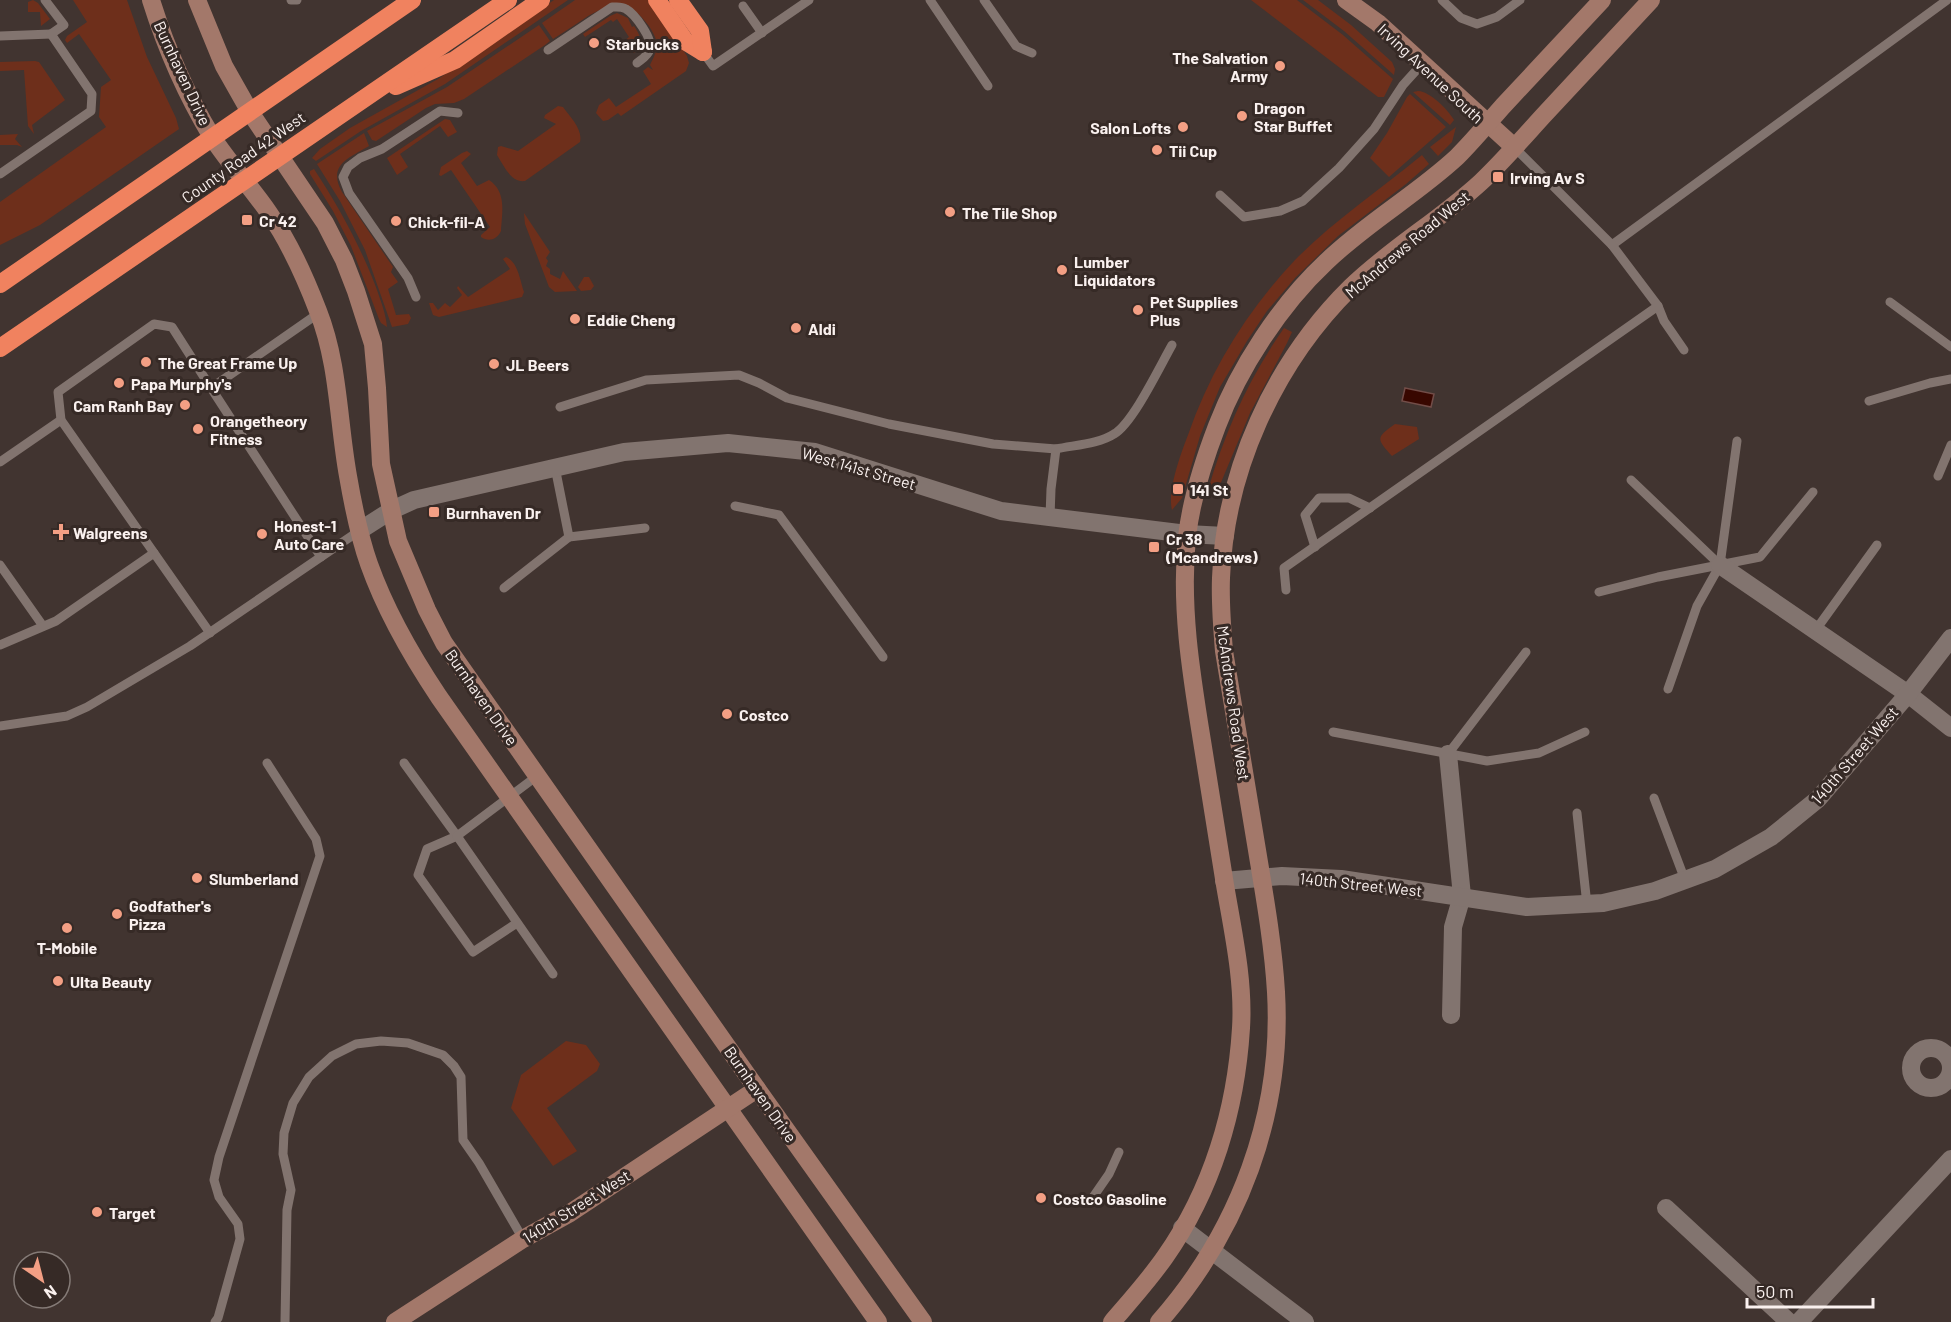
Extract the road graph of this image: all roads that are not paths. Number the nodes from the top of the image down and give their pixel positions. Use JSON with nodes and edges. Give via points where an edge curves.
{"nodes":[{"id":1,"x":45,"y":0,"type":"edge"},
{"id":2,"x":151,"y":0,"type":"edge"},
{"id":3,"x":197,"y":0,"type":"edge"},
{"id":4,"x":291,"y":0,"type":"edge"},
{"id":5,"x":297,"y":0,"type":"edge"},
{"id":6,"x":412,"y":0,"type":"edge"},
{"id":7,"x":508,"y":0,"type":"edge"},
{"id":8,"x":541,"y":0,"type":"edge"},
{"id":9,"x":657,"y":0,"type":"edge"},
{"id":10,"x":678,"y":0,"type":"edge"},
{"id":11,"x":809,"y":0,"type":"edge"},
{"id":12,"x":930,"y":0,"type":"edge"},
{"id":13,"x":984,"y":0,"type":"edge"},
{"id":14,"x":1346,"y":0,"type":"edge"},
{"id":15,"x":1442,"y":0,"type":"edge"},
{"id":16,"x":1520,"y":0,"type":"edge"},
{"id":17,"x":1602,"y":0,"type":"edge"},
{"id":18,"x":1651,"y":0,"type":"edge"},
{"id":19,"x":1947,"y":0,"type":"edge"},
{"id":20,"x":743,"y":6,"type":"dead end"},
{"id":21,"x":762,"y":33,"type":"junction"},
{"id":22,"x":51,"y":34,"type":"junction"},
{"id":23,"x":0,"y":36,"type":"edge"},
{"id":24,"x":548,"y":50,"type":"dead end"},
{"id":25,"x":703,"y":52,"type":"junction"},
{"id":26,"x":1032,"y":53,"type":"dead end"},
{"id":27,"x":637,"y":63,"type":"dead end"},
{"id":28,"x":1422,"y":64,"type":"junction"},
{"id":29,"x":988,"y":86,"type":"dead end"},
{"id":30,"x":351,"y":106,"type":"junction"},
{"id":31,"x":250,"y":112,"type":"junction"},
{"id":32,"x":458,"y":113,"type":"dead end"},
{"id":33,"x":1487,"y":124,"type":"junction"},
{"id":34,"x":213,"y":138,"type":"junction"},
{"id":35,"x":1515,"y":147,"type":"junction"},
{"id":36,"x":280,"y":156,"type":"junction"},
{"id":37,"x":2,"y":169,"type":"edge"},
{"id":38,"x":245,"y":180,"type":"junction"},
{"id":39,"x":1220,"y":195,"type":"dead end"},
{"id":40,"x":1612,"y":245,"type":"junction"},
{"id":41,"x":0,"y":284,"type":"edge"},
{"id":42,"x":416,"y":297,"type":"dead end"},
{"id":43,"x":1890,"y":302,"type":"dead end"},
{"id":44,"x":1658,"y":306,"type":"junction"},
{"id":45,"x":319,"y":313,"type":"junction"},
{"id":46,"x":1172,"y":345,"type":"dead end"},
{"id":47,"x":1951,"y":347,"type":"edge"},
{"id":48,"x":0,"y":348,"type":"edge"},
{"id":49,"x":1684,"y":350,"type":"dead end"},
{"id":50,"x":1951,"y":379,"type":"edge"},
{"id":51,"x":211,"y":388,"type":"junction"},
{"id":52,"x":1869,"y":401,"type":"dead end"},
{"id":53,"x":560,"y":406,"type":"dead end"},
{"id":54,"x":61,"y":420,"type":"junction"},
{"id":55,"x":1737,"y":441,"type":"dead end"},
{"id":56,"x":1951,"y":445,"type":"edge"},
{"id":57,"x":1056,"y":448,"type":"junction"},
{"id":58,"x":0,"y":462,"type":"edge"},
{"id":59,"x":555,"y":467,"type":"junction"},
{"id":60,"x":1938,"y":476,"type":"dead end"},
{"id":61,"x":1631,"y":480,"type":"dead end"},
{"id":62,"x":1813,"y":492,"type":"dead end"},
{"id":63,"x":735,"y":506,"type":"dead end"},
{"id":64,"x":1370,"y":508,"type":"junction"},
{"id":65,"x":392,"y":510,"type":"junction"},
{"id":66,"x":1050,"y":517,"type":"junction"},
{"id":67,"x":645,"y":528,"type":"dead end"},
{"id":68,"x":359,"y":531,"type":"junction"},
{"id":69,"x":1187,"y":534,"type":"junction"},
{"id":70,"x":1225,"y":536,"type":"junction"},
{"id":71,"x":569,"y":537,"type":"junction"},
{"id":72,"x":1877,"y":545,"type":"dead end"},
{"id":73,"x":1315,"y":547,"type":"junction"},
{"id":74,"x":153,"y":553,"type":"junction"},
{"id":75,"x":321,"y":557,"type":"junction"},
{"id":76,"x":0,"y":565,"type":"edge"},
{"id":77,"x":1720,"y":565,"type":"junction"},
{"id":78,"x":504,"y":588,"type":"dead end"},
{"id":79,"x":1287,"y":590,"type":"dead end"},
{"id":80,"x":1599,"y":592,"type":"dead end"},
{"id":81,"x":43,"y":626,"type":"junction"},
{"id":82,"x":1815,"y":631,"type":"junction"},
{"id":83,"x":210,"y":633,"type":"junction"},
{"id":84,"x":1951,"y":638,"type":"edge"},
{"id":85,"x":0,"y":645,"type":"edge"},
{"id":86,"x":1526,"y":652,"type":"dead end"},
{"id":87,"x":883,"y":657,"type":"dead end"},
{"id":88,"x":1668,"y":689,"type":"dead end"},
{"id":89,"x":1908,"y":694,"type":"junction"},
{"id":90,"x":0,"y":726,"type":"edge"},
{"id":91,"x":1951,"y":728,"type":"edge"},
{"id":92,"x":1334,"y":732,"type":"dead end"},
{"id":93,"x":1585,"y":732,"type":"dead end"},
{"id":94,"x":1448,"y":754,"type":"junction"},
{"id":95,"x":267,"y":763,"type":"dead end"},
{"id":96,"x":404,"y":763,"type":"dead end"},
{"id":97,"x":537,"y":776,"type":"junction"},
{"id":98,"x":509,"y":796,"type":"junction"},
{"id":99,"x":1654,"y":798,"type":"dead end"},
{"id":100,"x":1577,"y":813,"type":"dead end"},
{"id":101,"x":458,"y":836,"type":"junction"},
{"id":102,"x":1261,"y":878,"type":"junction"},
{"id":103,"x":1685,"y":880,"type":"junction"},
{"id":104,"x":1224,"y":881,"type":"junction"},
{"id":105,"x":1462,"y":896,"type":"junction"},
{"id":106,"x":1587,"y":905,"type":"junction"},
{"id":107,"x":517,"y":923,"type":"junction"},
{"id":108,"x":553,"y":974,"type":"dead end"},
{"id":109,"x":1451,"y":1015,"type":"dead end"},
{"id":110,"x":757,"y":1089,"type":"junction"},
{"id":111,"x":728,"y":1107,"type":"junction"},
{"id":112,"x":1119,"y":1152,"type":"dead end"},
{"id":113,"x":1951,"y":1159,"type":"edge"},
{"id":114,"x":1091,"y":1200,"type":"dead end"},
{"id":115,"x":1666,"y":1208,"type":"dead end"},
{"id":116,"x":1182,"y":1228,"type":"junction"},
{"id":117,"x":523,"y":1239,"type":"junction"},
{"id":118,"x":1213,"y":1251,"type":"junction"},
{"id":119,"x":215,"y":1322,"type":"edge"},
{"id":120,"x":285,"y":1322,"type":"edge"},
{"id":121,"x":395,"y":1322,"type":"edge"},
{"id":122,"x":878,"y":1322,"type":"edge"},
{"id":123,"x":923,"y":1322,"type":"edge"},
{"id":124,"x":1112,"y":1322,"type":"edge"},
{"id":125,"x":1159,"y":1322,"type":"edge"},
{"id":126,"x":1305,"y":1322,"type":"edge"},
{"id":127,"x":1789,"y":1322,"type":"edge"},
{"id":128,"x":1798,"y":1322,"type":"edge"}],
"edges":[{"from":1,"to":22,"type":"lane","via":[[64,25]]},
{"from":2,"to":34,"type":"street","name":"Burnhaven Drive","via":[[169,53]]},
{"from":3,"to":31,"type":"street","name":"Burnhaven Drive","via":[[224,66]]},
{"from":4,"to":5,"type":"lane"},
{"from":6,"to":31,"type":"highway","name":"County Road 42 West"},
{"from":7,"to":30,"type":"highway","name":"County Road 42 West"},
{"from":8,"to":30,"type":"highway","via":[[455,60]]},
{"from":9,"to":25,"type":"highway","via":[[685,42]]},
{"from":10,"to":25,"type":"highway","via":[[700,32]]},
{"from":11,"to":21,"type":"lane"},
{"from":12,"to":29,"type":"lane"},
{"from":13,"to":26,"type":"lane","via":[[1016,46]]},
{"from":14,"to":28,"type":"street","name":"Irving Avenue South","via":[[1378,23]]},
{"from":15,"to":16,"type":"lane","via":[[1461,18],[1477,24],[1497,17]]},
{"from":17,"to":33,"type":"street"},
{"from":18,"to":35,"type":"street","name":"McAndrews Road West"},
{"from":19,"to":40,"type":"lane"},
{"from":20,"to":21,"type":"lane"},
{"from":21,"to":25,"type":"lane","via":[[713,66]]},
{"from":22,"to":23,"type":"lane"},
{"from":22,"to":37,"type":"lane","via":[[92,94],[91,111]]},
{"from":24,"to":27,"type":"lane","via":[[612,7],[623,7],[632,13],[650,40],[651,48]]},
{"from":28,"to":33,"type":"street","name":"Irving Avenue South"},
{"from":28,"to":39,"type":"lane","via":[[1374,129],[1303,201],[1280,211],[1244,217]]},
{"from":30,"to":36,"type":"highway","name":"County Road 42 West"},
{"from":31,"to":34,"type":"highway","name":"County Road 42 West"},
{"from":31,"to":36,"type":"street","name":"Burnhaven Drive"},
{"from":32,"to":42,"type":"lane","via":[[440,111],[348,166],[343,177],[408,278]]},
{"from":33,"to":35,"type":"street","name":"Irving Avenue South"},
{"from":33,"to":69,"type":"street","via":[[1457,157],[1326,262],[1275,322],[1246,365],[1218,423]]},
{"from":34,"to":38,"type":"street","name":"Burnhaven Drive"},
{"from":34,"to":41,"type":"highway","name":"County Road 42 West"},
{"from":35,"to":40,"type":"lane"},
{"from":35,"to":70,"type":"street","name":"McAndrews Road West","via":[[1447,211],[1351,287],[1304,343],[1277,383],[1251,438]]},
{"from":36,"to":38,"type":"highway","name":"County Road 42 West"},
{"from":36,"to":65,"type":"street","name":"Burnhaven Drive","via":[[325,223],[344,260],[370,333],[381,464]]},
{"from":38,"to":45,"type":"street","name":"Burnhaven Drive","via":[[290,247]]},
{"from":38,"to":48,"type":"highway","name":"County Road 42 West"},
{"from":40,"to":44,"type":"lane"},
{"from":43,"to":47,"type":"lane"},
{"from":44,"to":49,"type":"lane"},
{"from":44,"to":64,"type":"lane"},
{"from":45,"to":51,"type":"lane"},
{"from":45,"to":68,"type":"street","name":"Burnhaven Drive","via":[[339,396]]},
{"from":46,"to":57,"type":"lane","via":[[1127,423],[1114,435]]},
{"from":50,"to":52,"type":"lane"},
{"from":51,"to":54,"type":"lane","via":[[172,327],[154,324],[58,392]]},
{"from":51,"to":75,"type":"lane"},
{"from":53,"to":57,"type":"lane","via":[[646,380],[738,375],[787,398],[889,424],[993,444]]},
{"from":54,"to":58,"type":"lane"},
{"from":54,"to":74,"type":"lane"},
{"from":55,"to":77,"type":"lane"},
{"from":56,"to":60,"type":"lane"},
{"from":57,"to":66,"type":"lane"},
{"from":59,"to":65,"type":"street","name":"West 141st Street","via":[[414,500]]},
{"from":59,"to":66,"type":"street","name":"West 141st Street","via":[[624,452],[728,443],[815,452],[1001,511]]},
{"from":59,"to":71,"type":"lane"},
{"from":61,"to":77,"type":"lane"},
{"from":62,"to":77,"type":"lane","via":[[1760,557]]},
{"from":63,"to":87,"type":"lane","via":[[779,514]]},
{"from":64,"to":73,"type":"lane"},
{"from":64,"to":73,"type":"lane","via":[[1349,498],[1319,498],[1305,515]]},
{"from":65,"to":68,"type":"street","name":"West 141st Street"},
{"from":65,"to":97,"type":"street","name":"Burnhaven Drive","via":[[398,541],[444,643]]},
{"from":66,"to":69,"type":"street","name":"West 141st Street"},
{"from":67,"to":71,"type":"lane"},
{"from":68,"to":75,"type":"lane"},
{"from":68,"to":98,"type":"street","name":"Burnhaven Drive","via":[[369,564],[416,664]]},
{"from":69,"to":70,"type":"street","name":"West 141st Street"},
{"from":69,"to":104,"type":"street","via":[[1184,609]]},
{"from":70,"to":102,"type":"street","name":"McAndrews Road West","via":[[1221,577],[1224,651]]},
{"from":71,"to":78,"type":"lane"},
{"from":72,"to":82,"type":"lane"},
{"from":73,"to":79,"type":"lane","via":[[1284,568]]},
{"from":74,"to":81,"type":"lane","via":[[56,621]]},
{"from":74,"to":83,"type":"lane"},
{"from":75,"to":83,"type":"lane"},
{"from":76,"to":81,"type":"lane"},
{"from":77,"to":80,"type":"lane"},
{"from":77,"to":82,"type":"street","name":"140th Street West"},
{"from":77,"to":88,"type":"lane","via":[[1697,606]]},
{"from":81,"to":85,"type":"lane"},
{"from":82,"to":89,"type":"street","name":"140th Street West"},
{"from":83,"to":90,"type":"lane","via":[[68,716]]},
{"from":84,"to":89,"type":"street","name":"140th Street West"},
{"from":86,"to":94,"type":"lane"},
{"from":89,"to":91,"type":"street"},
{"from":89,"to":103,"type":"street","name":"140th Street West","via":[[1818,800],[1771,837],[1715,869]]},
{"from":92,"to":94,"type":"lane"},
{"from":93,"to":94,"type":"lane","via":[[1539,753],[1487,762]]},
{"from":94,"to":105,"type":"street"},
{"from":95,"to":119,"type":"lane","via":[[316,839],[320,856],[219,1157],[214,1180],[219,1197],[238,1224],[240,1239]]},
{"from":96,"to":101,"type":"lane"},
{"from":97,"to":98,"type":"lane"},
{"from":97,"to":110,"type":"street","name":"Burnhaven Drive"},
{"from":98,"to":101,"type":"lane"},
{"from":98,"to":111,"type":"street","name":"Burnhaven Drive"},
{"from":99,"to":103,"type":"lane"},
{"from":100,"to":106,"type":"lane"},
{"from":101,"to":107,"type":"lane"},
{"from":101,"to":107,"type":"lane","via":[[427,849],[418,875],[473,952]]},
{"from":102,"to":104,"type":"street","name":"140th Street West"},
{"from":102,"to":105,"type":"street","name":"140th Street West","via":[[1341,879]]},
{"from":102,"to":118,"type":"street","name":"McAndrews Road West","via":[[1274,959],[1273,1068],[1258,1149],[1230,1220]]},
{"from":103,"to":106,"type":"street","name":"140th Street West","via":[[1655,891]]},
{"from":104,"to":116,"type":"street","via":[[1240,991],[1238,1062],[1224,1135],[1200,1198]]},
{"from":105,"to":106,"type":"street","name":"140th Street West","via":[[1527,907]]},
{"from":105,"to":109,"type":"street","via":[[1453,927]]},
{"from":107,"to":108,"type":"lane"},
{"from":110,"to":111,"type":"street","name":"140th Street West"},
{"from":110,"to":123,"type":"street","name":"Burnhaven Drive"},
{"from":111,"to":117,"type":"street","name":"140th Street West","via":[[570,1213]]},
{"from":111,"to":122,"type":"street","name":"Burnhaven Drive"},
{"from":112,"to":114,"type":"lane"},
{"from":113,"to":128,"type":"street"},
{"from":115,"to":127,"type":"street"},
{"from":116,"to":118,"type":"street"},
{"from":116,"to":124,"type":"street","via":[[1145,1284]]},
{"from":117,"to":120,"type":"lane","via":[[463,1140],[460,1077],[454,1066],[443,1055],[408,1043],[357,1044],[332,1056],[309,1077],[293,1103],[284,1133],[283,1154],[291,1190],[287,1210]]},
{"from":117,"to":121,"type":"street","name":"140th Street West"},
{"from":118,"to":125,"type":"street","name":"McAndrews Road West"},
{"from":118,"to":126,"type":"street"}]}
